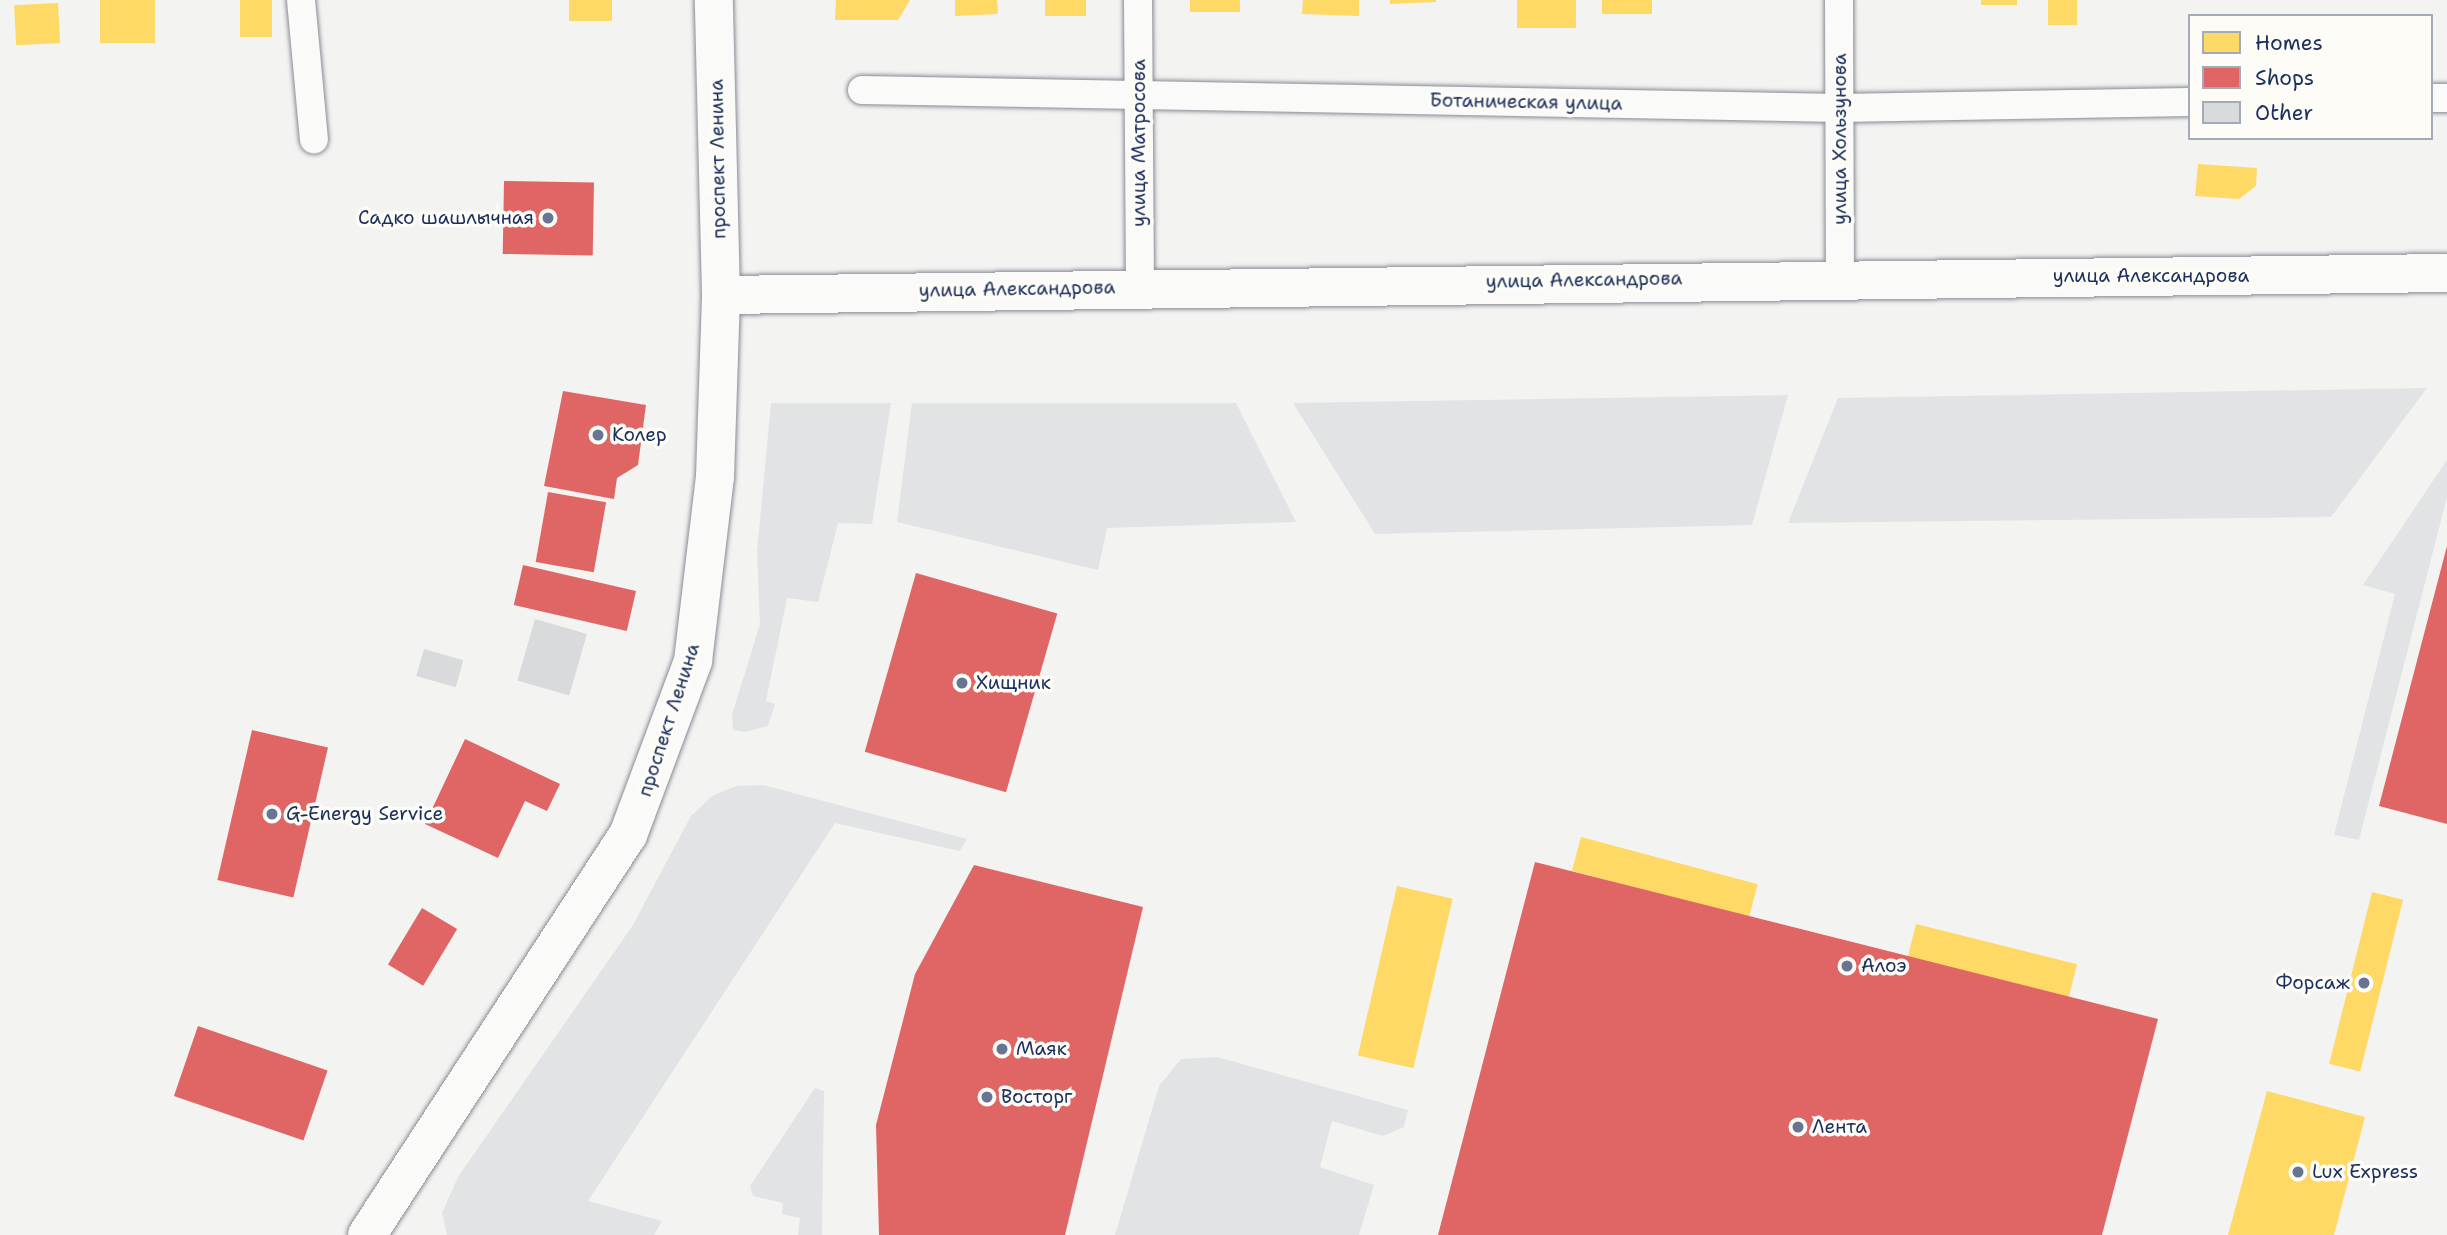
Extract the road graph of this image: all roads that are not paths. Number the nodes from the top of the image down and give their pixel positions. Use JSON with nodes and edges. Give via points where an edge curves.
{"nodes":[{"id":1,"x":301,"y":0,"type":"edge"},
{"id":2,"x":714,"y":0,"type":"edge"},
{"id":3,"x":1138,"y":0,"type":"edge"},
{"id":4,"x":1839,"y":0,"type":"edge"},
{"id":5,"x":862,"y":90,"type":"dead end"},
{"id":6,"x":1138,"y":95,"type":"junction"},
{"id":7,"x":2188,"y":102,"type":"edge"},
{"id":8,"x":1840,"y":108,"type":"junction"},
{"id":9,"x":314,"y":139,"type":"dead end"},
{"id":10,"x":2447,"y":273,"type":"edge"},
{"id":11,"x":1840,"y":278,"type":"junction"},
{"id":12,"x":1140,"y":286,"type":"junction"},
{"id":13,"x":722,"y":295,"type":"junction"},
{"id":14,"x":367,"y":1235,"type":"edge"}],
"edges":[{"from":1,"to":9,"type":"street"},
{"from":2,"to":13,"type":"main road","name":"проспект Ленина"},
{"from":3,"to":6,"type":"street","name":"улица Матросова"},
{"from":4,"to":8,"type":"street","name":"улица Хользунова"},
{"from":5,"to":6,"type":"street","name":"Ботаническая улица"},
{"from":6,"to":8,"type":"street","name":"Ботаническая улица"},
{"from":6,"to":12,"type":"street","name":"улица Матросова"},
{"from":7,"to":8,"type":"street","name":"Ботаническая улица"},
{"from":8,"to":11,"type":"street","name":"улица Хользунова"},
{"from":10,"to":11,"type":"main road","name":"улица Александрова"},
{"from":11,"to":12,"type":"main road","name":"улица Александрова"},
{"from":12,"to":13,"type":"main road","name":"улица Александрова"},
{"from":13,"to":14,"type":"main road","name":"проспект Ленина","via":[[708,573],[693,662],[657,769],[628,835]]}]}
